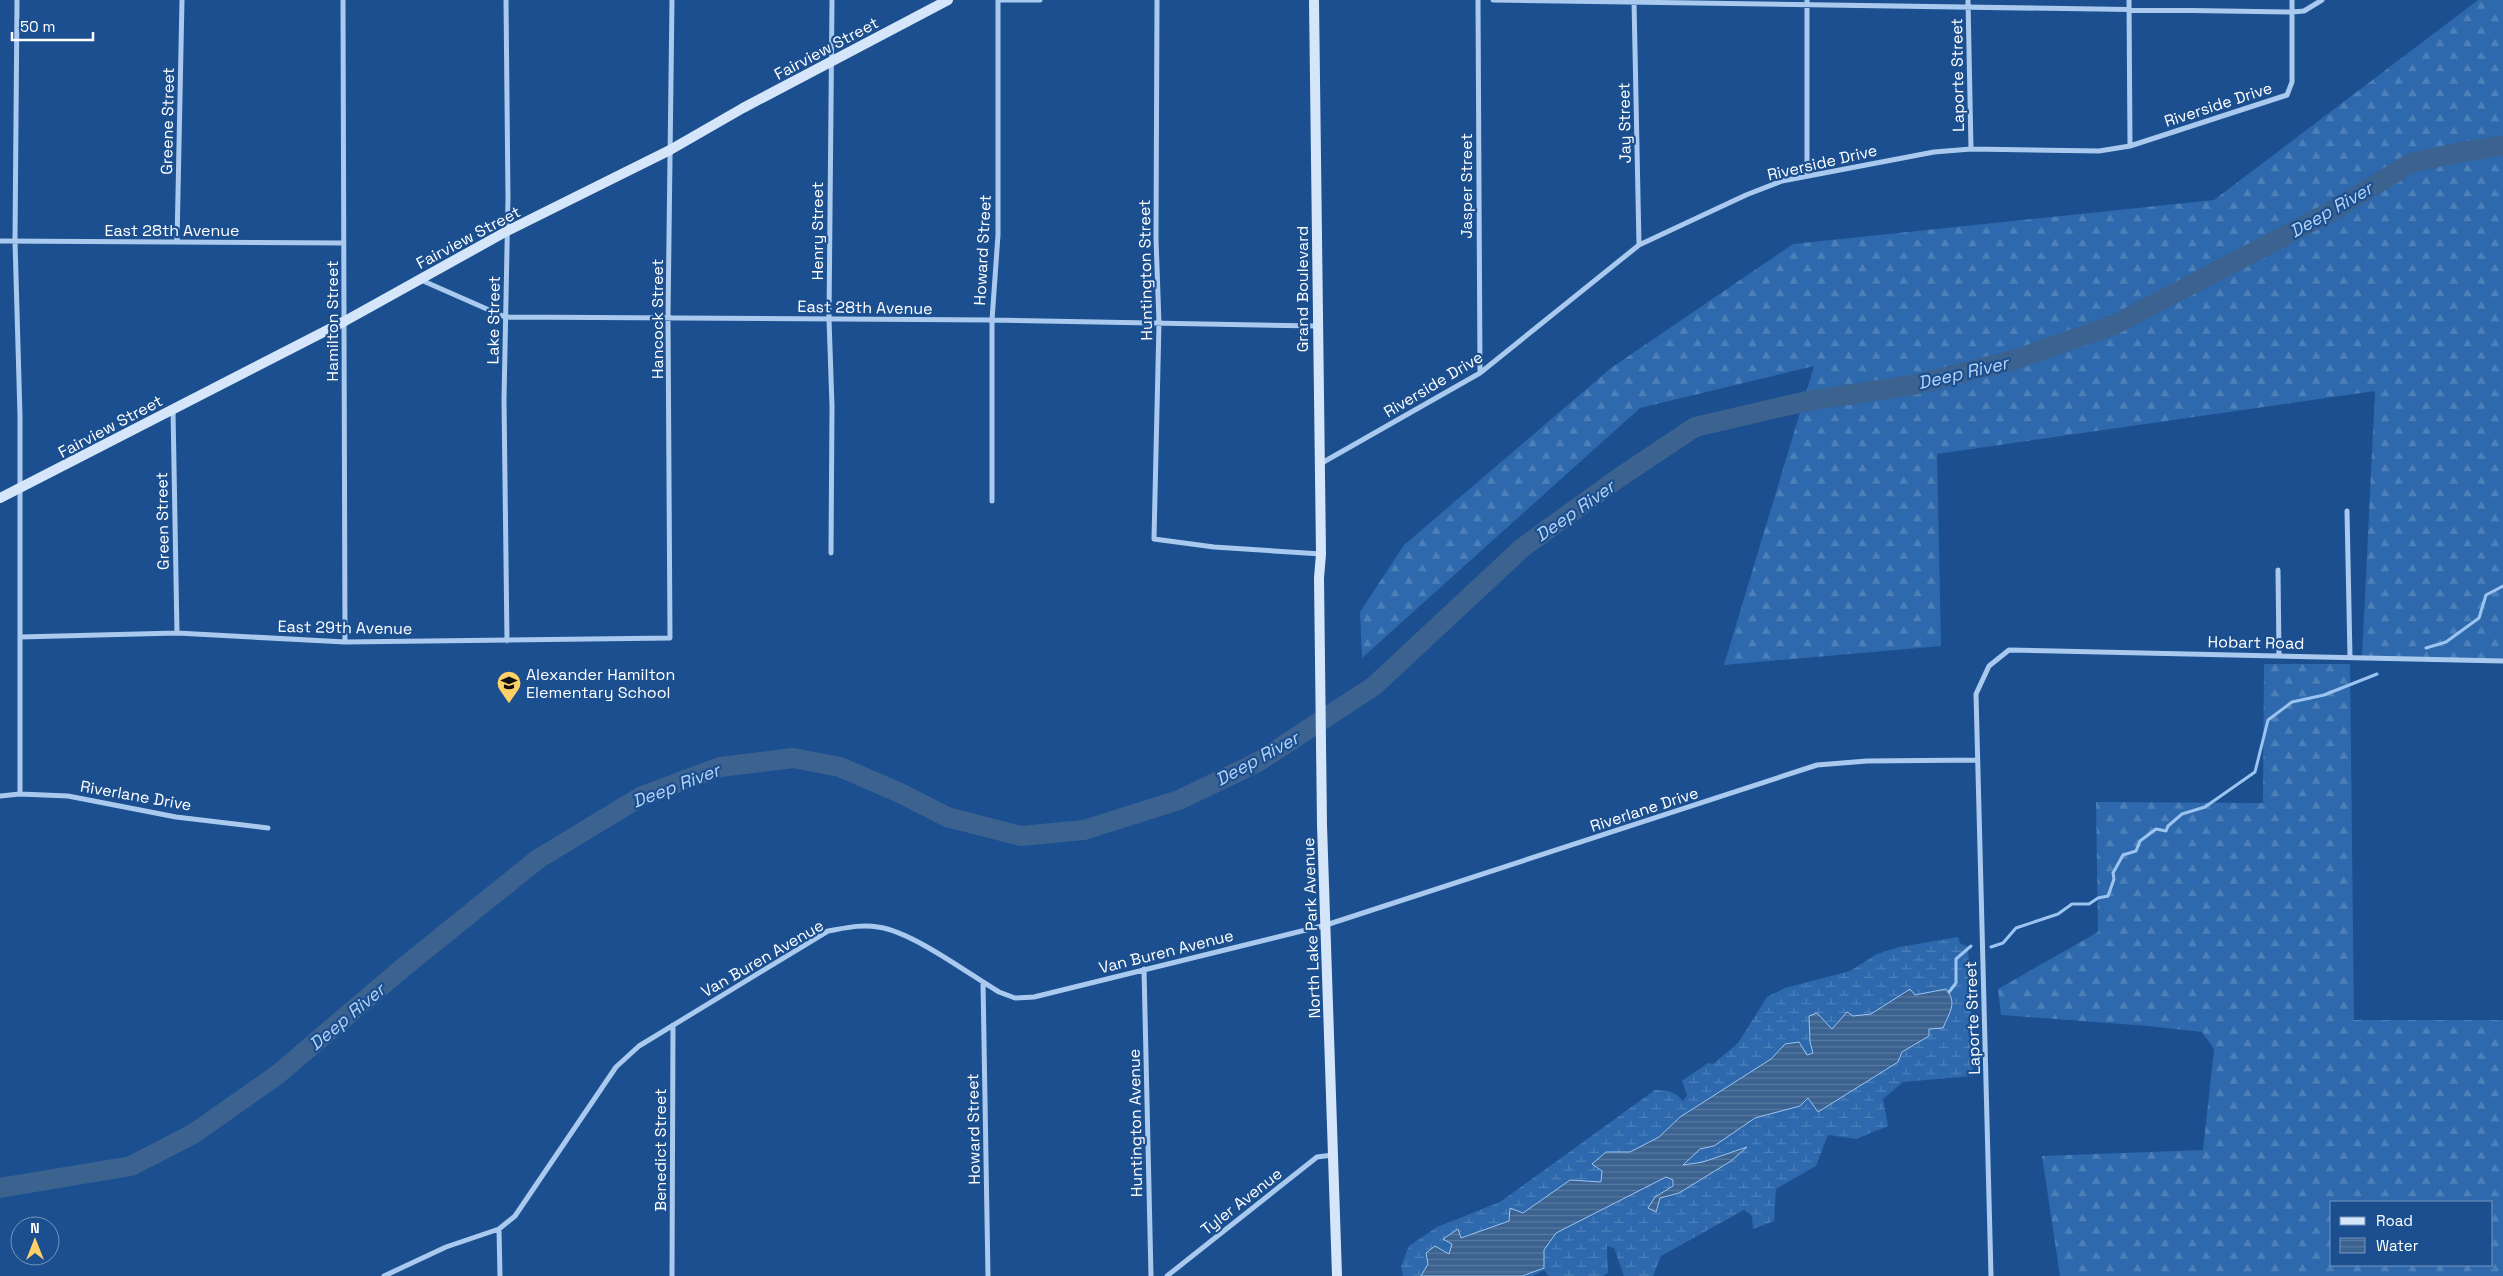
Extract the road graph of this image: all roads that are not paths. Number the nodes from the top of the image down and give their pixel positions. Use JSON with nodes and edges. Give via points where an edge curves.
{"nodes":[{"id":1,"x":17,"y":0,"type":"edge"},
{"id":2,"x":182,"y":0,"type":"edge"},
{"id":3,"x":343,"y":0,"type":"edge"},
{"id":4,"x":506,"y":0,"type":"edge"},
{"id":5,"x":672,"y":0,"type":"edge"},
{"id":6,"x":832,"y":0,"type":"edge"},
{"id":7,"x":948,"y":0,"type":"edge"},
{"id":8,"x":998,"y":0,"type":"edge"},
{"id":9,"x":1040,"y":0,"type":"edge"},
{"id":10,"x":1156,"y":0,"type":"edge"},
{"id":11,"x":1314,"y":0,"type":"edge"},
{"id":12,"x":1478,"y":0,"type":"edge"},
{"id":13,"x":1493,"y":0,"type":"edge"},
{"id":14,"x":1634,"y":0,"type":"edge"},
{"id":15,"x":1638,"y":0,"type":"edge"},
{"id":16,"x":2129,"y":0,"type":"edge"},
{"id":17,"x":2292,"y":0,"type":"edge"},
{"id":18,"x":2322,"y":0,"type":"edge"},
{"id":19,"x":1807,"y":2,"type":"edge"},
{"id":20,"x":1968,"y":3,"type":"edge"},
{"id":21,"x":2129,"y":10,"type":"junction"},
{"id":22,"x":2292,"y":12,"type":"junction"},
{"id":23,"x":831,"y":62,"type":"junction"},
{"id":24,"x":2130,"y":146,"type":"junction"},
{"id":25,"x":1971,"y":149,"type":"junction"},
{"id":26,"x":670,"y":150,"type":"junction"},
{"id":27,"x":1806,"y":176,"type":"junction"},
{"id":28,"x":507,"y":231,"type":"junction"},
{"id":29,"x":0,"y":241,"type":"edge"},
{"id":30,"x":15,"y":241,"type":"junction"},
{"id":31,"x":177,"y":242,"type":"junction"},
{"id":32,"x":344,"y":244,"type":"junction"},
{"id":33,"x":1639,"y":245,"type":"junction"},
{"id":34,"x":420,"y":279,"type":"junction"},
{"id":35,"x":505,"y":317,"type":"junction"},
{"id":36,"x":668,"y":317,"type":"junction"},
{"id":37,"x":829,"y":319,"type":"junction"},
{"id":38,"x":992,"y":320,"type":"junction"},
{"id":39,"x":345,"y":321,"type":"junction"},
{"id":40,"x":1159,"y":323,"type":"junction"},
{"id":41,"x":1317,"y":326,"type":"junction"},
{"id":42,"x":1480,"y":373,"type":"junction"},
{"id":43,"x":173,"y":410,"type":"junction"},
{"id":44,"x":1318,"y":464,"type":"junction"},
{"id":45,"x":20,"y":488,"type":"junction"},
{"id":46,"x":0,"y":498,"type":"edge"},
{"id":47,"x":992,"y":501,"type":"dead end"},
{"id":48,"x":2347,"y":511,"type":"dead end"},
{"id":49,"x":831,"y":553,"type":"dead end"},
{"id":50,"x":1321,"y":554,"type":"junction"},
{"id":51,"x":2278,"y":570,"type":"dead end"},
{"id":52,"x":1319,"y":578,"type":"joint"},
{"id":53,"x":177,"y":633,"type":"junction"},
{"id":54,"x":20,"y":636,"type":"junction"},
{"id":55,"x":670,"y":638,"type":"joint"},
{"id":56,"x":507,"y":641,"type":"junction"},
{"id":57,"x":345,"y":642,"type":"junction"},
{"id":58,"x":2009,"y":650,"type":"joint"},
{"id":59,"x":2279,"y":655,"type":"junction"},
{"id":60,"x":2350,"y":656,"type":"junction"},
{"id":61,"x":2503,"y":661,"type":"edge"},
{"id":62,"x":1977,"y":760,"type":"junction"},
{"id":63,"x":20,"y":794,"type":"junction"},
{"id":64,"x":0,"y":796,"type":"edge"},
{"id":65,"x":268,"y":828,"type":"dead end"},
{"id":66,"x":1326,"y":925,"type":"junction"},
{"id":67,"x":1144,"y":969,"type":"junction"},
{"id":68,"x":982,"y":982,"type":"junction"},
{"id":69,"x":673,"y":1025,"type":"junction"},
{"id":70,"x":1334,"y":1155,"type":"junction"},
{"id":71,"x":499,"y":1229,"type":"junction"},
{"id":72,"x":384,"y":1276,"type":"edge"},
{"id":73,"x":500,"y":1276,"type":"edge"},
{"id":74,"x":672,"y":1276,"type":"edge"},
{"id":75,"x":988,"y":1276,"type":"edge"},
{"id":76,"x":1151,"y":1276,"type":"edge"},
{"id":77,"x":1167,"y":1276,"type":"edge"},
{"id":78,"x":1337,"y":1276,"type":"edge"},
{"id":79,"x":1992,"y":1276,"type":"edge"}],
"edges":[{"from":1,"to":30,"type":"street"},
{"from":2,"to":31,"type":"street","name":"Greene Street"},
{"from":3,"to":32,"type":"street","name":"Hamilton Street"},
{"from":4,"to":28,"type":"street","name":"Lake Street"},
{"from":5,"to":26,"type":"street","name":"Hancock Street"},
{"from":6,"to":23,"type":"street","name":"Henry Street"},
{"from":7,"to":23,"type":"street","name":"Fairview Street"},
{"from":8,"to":9,"type":"street"},
{"from":8,"to":38,"type":"street","name":"Howard Street","via":[[998,235]]},
{"from":10,"to":40,"type":"street","name":"Huntington Street"},
{"from":11,"to":41,"type":"street","name":"Grand Boulevard"},
{"from":12,"to":42,"type":"street","name":"Jasper Street"},
{"from":13,"to":14,"type":"street"},
{"from":14,"to":15,"type":"street"},
{"from":14,"to":33,"type":"street","name":"Jay Street"},
{"from":15,"to":19,"type":"street"},
{"from":16,"to":21,"type":"street"},
{"from":17,"to":22,"type":"street","name":"Riverside Drive"},
{"from":18,"to":22,"type":"street","via":[[2304,11]]},
{"from":19,"to":20,"type":"street"},
{"from":19,"to":27,"type":"street"},
{"from":20,"to":21,"type":"street"},
{"from":20,"to":25,"type":"street","name":"Laporte Street"},
{"from":21,"to":22,"type":"street"},
{"from":21,"to":24,"type":"street"},
{"from":22,"to":24,"type":"street","name":"Riverside Drive","via":[[2292,82],[2287,94]]},
{"from":23,"to":26,"type":"street","name":"Fairview Street"},
{"from":23,"to":37,"type":"street","name":"Henry Street"},
{"from":24,"to":25,"type":"street","name":"Riverside Drive","via":[[2098,150]]},
{"from":25,"to":27,"type":"street","name":"Riverside Drive","via":[[1892,159]]},
{"from":26,"to":28,"type":"street","name":"Fairview Street"},
{"from":26,"to":36,"type":"street","name":"Hancock Street"},
{"from":27,"to":33,"type":"street","name":"Riverside Drive","via":[[1746,195]]},
{"from":28,"to":34,"type":"street","name":"Fairview Street"},
{"from":28,"to":35,"type":"street","name":"Lake Street"},
{"from":29,"to":30,"type":"street","name":"East 28th Avenue"},
{"from":30,"to":31,"type":"street","name":"East 28th Avenue"},
{"from":30,"to":45,"type":"street"},
{"from":31,"to":32,"type":"street","name":"East 28th Avenue"},
{"from":32,"to":39,"type":"street","name":"Hamilton Street"},
{"from":33,"to":42,"type":"street","name":"Riverside Drive"},
{"from":34,"to":35,"type":"street","name":"East 28th Avenue"},
{"from":34,"to":39,"type":"street","name":"Fairview Street"},
{"from":35,"to":36,"type":"street","name":"East 28th Avenue"},
{"from":35,"to":56,"type":"street","name":"Lake Street"},
{"from":36,"to":37,"type":"street","name":"East 28th Avenue"},
{"from":36,"to":55,"type":"street","name":"Hancock Street"},
{"from":37,"to":38,"type":"street","name":"East 28th Avenue"},
{"from":37,"to":49,"type":"street","name":"Henry Street"},
{"from":38,"to":40,"type":"street","name":"East 28th Avenue"},
{"from":38,"to":47,"type":"street","name":"Howard Street"},
{"from":39,"to":43,"type":"street","name":"Fairview Street"},
{"from":39,"to":57,"type":"street","name":"Hamilton Street"},
{"from":40,"to":41,"type":"street","name":"East 28th Avenue"},
{"from":40,"to":50,"type":"street","name":"Huntington Street","via":[[1154,539],[1214,547]]},
{"from":41,"to":44,"type":"street","name":"Grand Boulevard"},
{"from":42,"to":44,"type":"street","name":"Riverside Drive"},
{"from":43,"to":45,"type":"street","name":"Fairview Street"},
{"from":43,"to":53,"type":"street","name":"Green Street"},
{"from":44,"to":50,"type":"street","name":"Grand Boulevard"},
{"from":45,"to":46,"type":"street","name":"Fairview Street"},
{"from":45,"to":54,"type":"street"},
{"from":48,"to":60,"type":"street"},
{"from":50,"to":52,"type":"street","name":"Grand Boulevard"},
{"from":51,"to":59,"type":"street"},
{"from":52,"to":66,"type":"street","name":"North Lake Park Avenue"},
{"from":53,"to":54,"type":"street","name":"East 29th Avenue"},
{"from":53,"to":57,"type":"street","name":"East 29th Avenue"},
{"from":54,"to":63,"type":"street"},
{"from":55,"to":56,"type":"street","name":"East 29th Avenue"},
{"from":56,"to":57,"type":"street","name":"East 29th Avenue"},
{"from":58,"to":59,"type":"street","name":"Hobart Road"},
{"from":58,"to":62,"type":"street","name":"Laporte Street","via":[[1989,666],[1976,694]]},
{"from":59,"to":60,"type":"street","name":"Hobart Road"},
{"from":60,"to":61,"type":"street","name":"Hobart Road"},
{"from":62,"to":66,"type":"street","name":"Riverlane Drive","via":[[1816,765]]},
{"from":62,"to":79,"type":"street","name":"Laporte Street"},
{"from":63,"to":64,"type":"street","name":"Riverlane Drive"},
{"from":63,"to":65,"type":"street","name":"Riverlane Drive","via":[[77,797],[176,817]]},
{"from":66,"to":67,"type":"street","name":"Van Buren Avenue"},
{"from":66,"to":70,"type":"street","name":"North Lake Park Avenue"},
{"from":67,"to":68,"type":"street","name":"Van Buren Avenue","via":[[1034,997],[1015,998]]},
{"from":67,"to":76,"type":"street","name":"Huntington Avenue"},
{"from":68,"to":69,"type":"street","name":"Van Buren Avenue","via":[[904,934],[878,926],[854,926],[828,931]]},
{"from":68,"to":75,"type":"street","name":"Howard Street"},
{"from":69,"to":71,"type":"street","name":"Van Buren Avenue","via":[[639,1046],[616,1067],[515,1216]]},
{"from":69,"to":74,"type":"street","name":"Benedict Street"},
{"from":70,"to":77,"type":"street","name":"Tyler Avenue","via":[[1317,1157]]},
{"from":70,"to":78,"type":"street","name":"North Lake Park Avenue"},
{"from":71,"to":72,"type":"street","name":"Van Buren Avenue"},
{"from":71,"to":73,"type":"street"}]}
